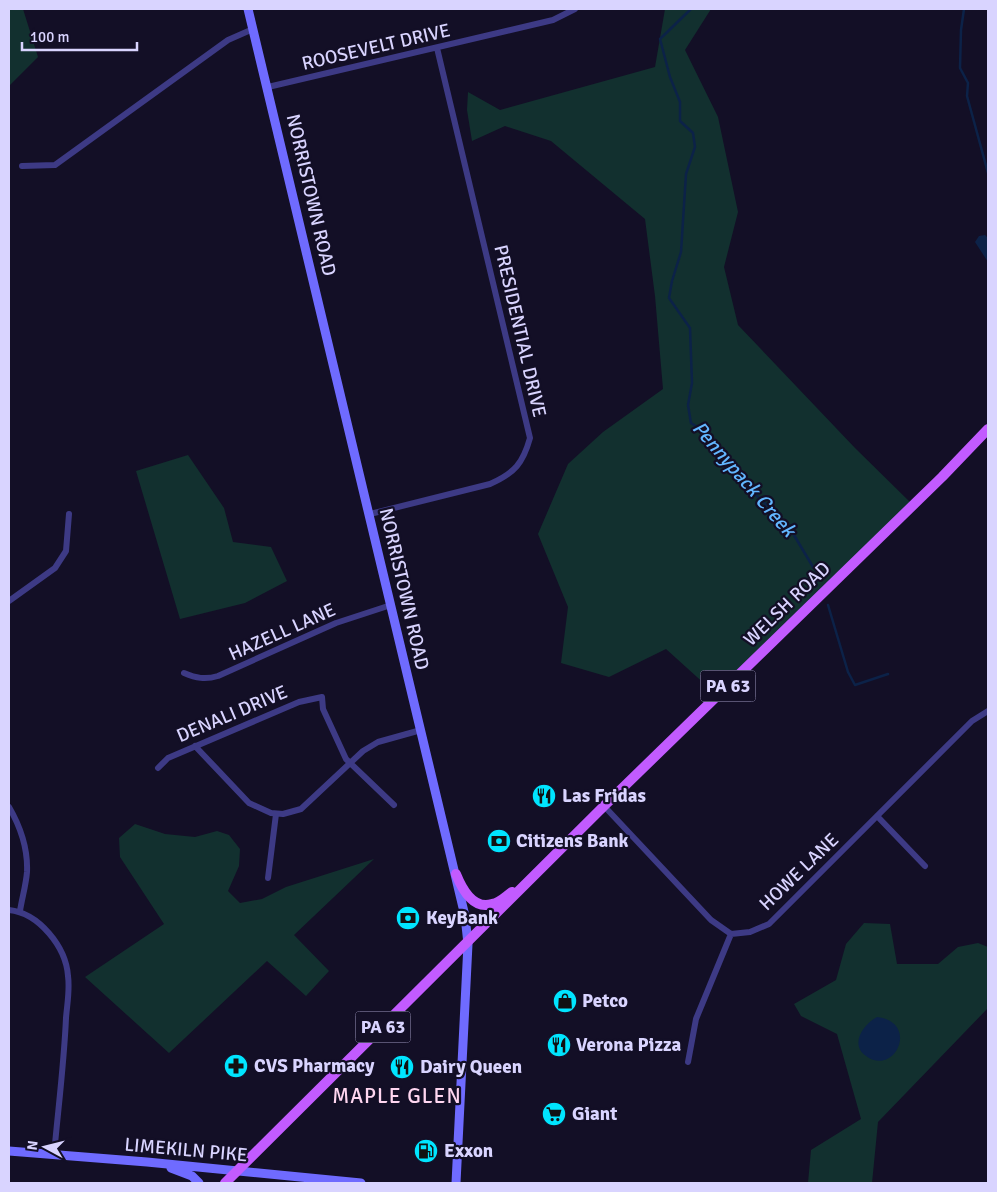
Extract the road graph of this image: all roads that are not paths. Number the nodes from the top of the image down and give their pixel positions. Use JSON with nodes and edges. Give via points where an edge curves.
{"nodes":[{"id":1,"x":248,"y":9,"type":"edge"},
{"id":2,"x":575,"y":9,"type":"edge"},
{"id":3,"x":253,"y":29,"type":"junction"},
{"id":4,"x":437,"y":48,"type":"junction"},
{"id":5,"x":268,"y":87,"type":"junction"},
{"id":6,"x":22,"y":166,"type":"dead end"},
{"id":7,"x":988,"y":429,"type":"edge"},
{"id":8,"x":69,"y":514,"type":"dead end"},
{"id":9,"x":370,"y":514,"type":"junction"},
{"id":10,"x":9,"y":601,"type":"edge"},
{"id":11,"x":391,"y":605,"type":"junction"},
{"id":12,"x":184,"y":673,"type":"dead end"},
{"id":13,"x":988,"y":711,"type":"edge"},
{"id":14,"x":421,"y":730,"type":"junction"},
{"id":15,"x":195,"y":746,"type":"junction"},
{"id":16,"x":350,"y":762,"type":"junction"},
{"id":17,"x":158,"y":768,"type":"dead end"},
{"id":18,"x":394,"y":805,"type":"dead end"},
{"id":19,"x":604,"y":806,"type":"junction"},
{"id":20,"x":9,"y":808,"type":"edge"},
{"id":21,"x":276,"y":814,"type":"junction"},
{"id":22,"x":877,"y":816,"type":"junction"},
{"id":23,"x":545,"y":866,"type":"junction"},
{"id":24,"x":925,"y":866,"type":"dead end"},
{"id":25,"x":456,"y":874,"type":"junction"},
{"id":26,"x":268,"y":878,"type":"dead end"},
{"id":27,"x":9,"y":910,"type":"edge"},
{"id":28,"x":20,"y":911,"type":"junction"},
{"id":29,"x":731,"y":934,"type":"junction"},
{"id":30,"x":468,"y":944,"type":"junction"},
{"id":31,"x":688,"y":1062,"type":"dead end"},
{"id":32,"x":9,"y":1151,"type":"edge"},
{"id":33,"x":54,"y":1155,"type":"junction"},
{"id":34,"x":147,"y":1162,"type":"junction"},
{"id":35,"x":237,"y":1171,"type":"junction"},
{"id":36,"x":199,"y":1183,"type":"edge"},
{"id":37,"x":225,"y":1183,"type":"edge"},
{"id":38,"x":361,"y":1183,"type":"edge"},
{"id":39,"x":456,"y":1183,"type":"edge"}],
"edges":[{"from":1,"to":3,"type":"main road","name":"NORRISTOWN ROAD"},
{"from":2,"to":4,"type":"street","name":"ROOSEVELT DRIVE","via":[[552,20]]},
{"from":3,"to":5,"type":"main road","name":"NORRISTOWN ROAD"},
{"from":3,"to":6,"type":"street","via":[[228,40],[55,165]]},
{"from":4,"to":5,"type":"street","name":"ROOSEVELT DRIVE"},
{"from":4,"to":9,"type":"street","name":"PRESIDENTIAL DRIVE","via":[[530,438],[520,462],[506,477],[490,484]]},
{"from":5,"to":9,"type":"main road","name":"NORRISTOWN ROAD"},
{"from":7,"to":19,"type":"main road","name":"WELSH ROAD","number":"PA 63"},
{"from":8,"to":10,"type":"street","via":[[66,551],[54,568]]},
{"from":9,"to":11,"type":"main road","name":"NORRISTOWN ROAD"},
{"from":11,"to":12,"type":"street","name":"HAZELL LANE","via":[[336,622],[209,679]]},
{"from":11,"to":14,"type":"main road","name":"NORRISTOWN ROAD"},
{"from":13,"to":22,"type":"street","name":"HOWE LANE","via":[[972,721]]},
{"from":14,"to":16,"type":"street","via":[[378,742]]},
{"from":14,"to":25,"type":"main road","name":"NORRISTOWN ROAD"},
{"from":15,"to":16,"type":"street","name":"DENALI DRIVE","via":[[299,702],[322,697],[323,709],[341,750]]},
{"from":15,"to":17,"type":"street","name":"DENALI DRIVE","via":[[168,758]]},
{"from":15,"to":21,"type":"street","via":[[249,803]]},
{"from":16,"to":18,"type":"street"},
{"from":16,"to":21,"type":"street","via":[[301,809]]},
{"from":19,"to":23,"type":"main road","name":"WELSH ROAD","number":"PA 63"},
{"from":19,"to":29,"type":"street","via":[[711,920]]},
{"from":20,"to":28,"type":"street","via":[[25,847],[27,872]]},
{"from":21,"to":26,"type":"street"},
{"from":22,"to":24,"type":"street"},
{"from":22,"to":29,"type":"street","name":"HOWE LANE","via":[[769,924],[750,932]]},
{"from":23,"to":25,"type":"main road","via":[[492,905],[475,902],[468,896]]},
{"from":23,"to":30,"type":"main road","name":"WELSH ROAD","number":"PA 63"},
{"from":25,"to":30,"type":"main road","name":"NORRISTOWN ROAD"},
{"from":27,"to":28,"type":"street"},
{"from":28,"to":33,"type":"street","via":[[55,941],[64,958],[68,976]]},
{"from":29,"to":31,"type":"street","via":[[696,1019]]},
{"from":30,"to":35,"type":"main road","name":"WELSH ROAD","number":"PA 63"},
{"from":30,"to":39,"type":"main road","name":"NORRISTOWN ROAD"},
{"from":32,"to":33,"type":"main road","name":"LIMEKILN PIKE"},
{"from":33,"to":34,"type":"main road","name":"LIMEKILN PIKE"},
{"from":34,"to":35,"type":"main road","name":"LIMEKILN PIKE"},
{"from":34,"to":36,"type":"main road","via":[[180,1171]]},
{"from":35,"to":37,"type":"main road","name":"WELSH ROAD","number":"PA 63"},
{"from":35,"to":38,"type":"main road","name":"LIMEKILN PIKE"}]}
